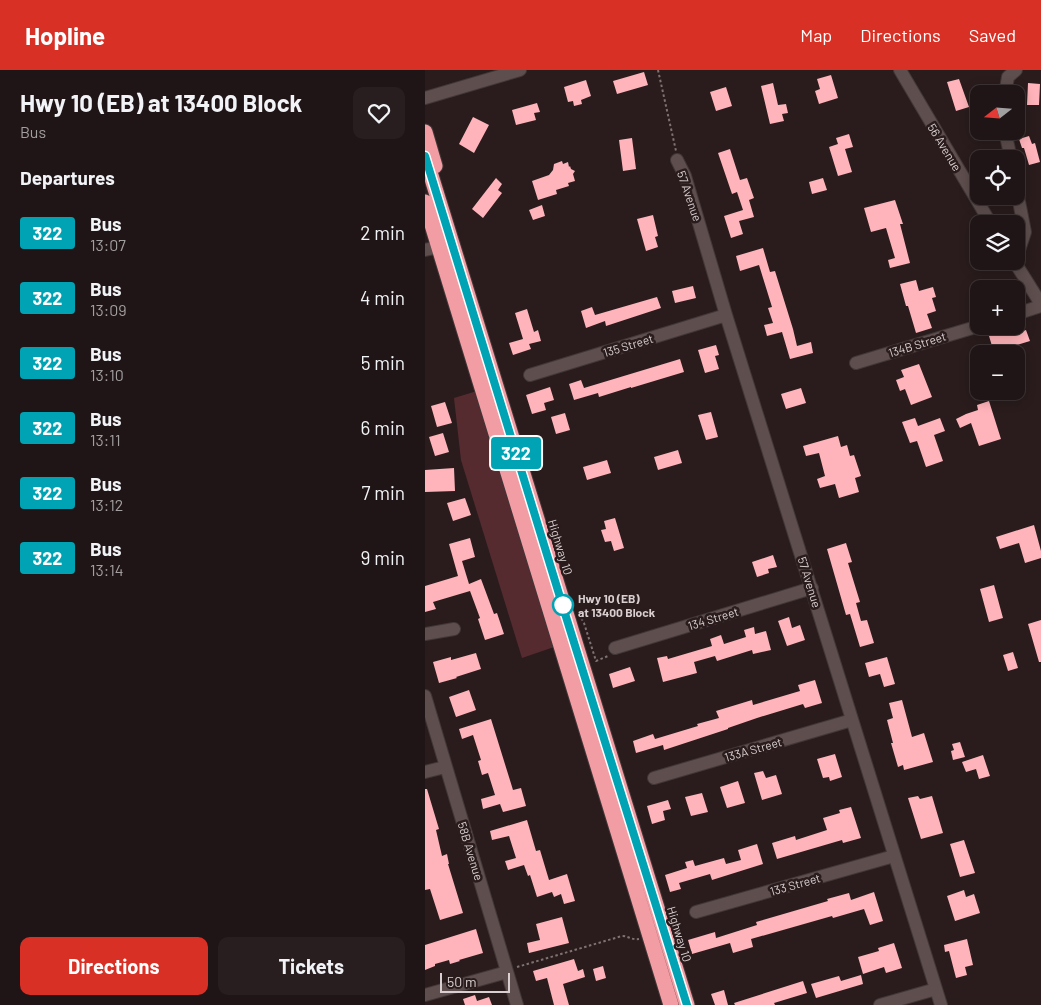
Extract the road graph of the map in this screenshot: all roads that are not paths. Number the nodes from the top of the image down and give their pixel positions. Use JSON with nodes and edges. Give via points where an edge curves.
{"nodes":[{"id":1,"x":520,"y":70,"type":"edge"},
{"id":2,"x":900,"y":70,"type":"edge"},
{"id":3,"x":1015,"y":70,"type":"edge"},
{"id":4,"x":1007,"y":85,"type":"edge"},
{"id":5,"x":425,"y":98,"type":"edge"},
{"id":6,"x":425,"y":132,"type":"edge"},
{"id":7,"x":676,"y":155,"type":"road end"},
{"id":8,"x":425,"y":156,"type":"edge"},
{"id":9,"x":425,"y":202,"type":"edge"},
{"id":10,"x":986,"y":215,"type":"edge"},
{"id":11,"x":438,"y":246,"type":"edge"},
{"id":12,"x":1020,"y":270,"type":"edge"},
{"id":13,"x":1041,"y":305,"type":"edge"},
{"id":14,"x":1025,"y":311,"type":"edge"},
{"id":15,"x":726,"y":315,"type":"junction"},
{"id":16,"x":970,"y":329,"type":"edge"},
{"id":17,"x":856,"y":363,"type":"dead end"},
{"id":18,"x":530,"y":375,"type":"dead end"},
{"id":19,"x":812,"y":588,"type":"junction"},
{"id":20,"x":454,"y":629,"type":"dead end"},
{"id":21,"x":425,"y":634,"type":"edge"},
{"id":22,"x":612,"y":652,"type":"road end"},
{"id":23,"x":425,"y":696,"type":"edge"},
{"id":24,"x":852,"y":720,"type":"junction"},
{"id":25,"x":445,"y":767,"type":"junction"},
{"id":26,"x":425,"y":772,"type":"edge"},
{"id":27,"x":654,"y":778,"type":"dead end"},
{"id":28,"x":895,"y":856,"type":"junction"},
{"id":29,"x":696,"y":912,"type":"dead end"},
{"id":30,"x":509,"y":970,"type":"junction"},
{"id":31,"x":936,"y":989,"type":"junction"},
{"id":32,"x":425,"y":995,"type":"edge"},
{"id":33,"x":517,"y":1005,"type":"edge"},
{"id":34,"x":671,"y":1005,"type":"edge"},
{"id":35,"x":687,"y":1005,"type":"edge"},
{"id":36,"x":881,"y":1005,"type":"edge"},
{"id":37,"x":941,"y":1005,"type":"edge"}],
"edges":[{"from":1,"to":5,"type":"street"},
{"from":2,"to":10,"type":"street","name":"56 Avenue"},
{"from":3,"to":4,"type":"street","via":[[1008,77]]},
{"from":6,"to":11,"type":"highway","via":[[453,226]]},
{"from":7,"to":15,"type":"street","name":"57 Avenue"},
{"from":8,"to":11,"type":"highway","name":"Highway 10"},
{"from":9,"to":11,"type":"highway","name":"Highway 10"},
{"from":11,"to":34,"type":"highway","name":"Highway 10"},
{"from":11,"to":35,"type":"highway","name":"Highway 10"},
{"from":12,"to":13,"type":"street"},
{"from":13,"to":14,"type":"street"},
{"from":15,"to":18,"type":"street","name":"135 Street"},
{"from":15,"to":19,"type":"street","name":"57 Avenue"},
{"from":16,"to":17,"type":"street","name":"134B Street"},
{"from":19,"to":22,"type":"street","name":"134 Street"},
{"from":19,"to":24,"type":"street","name":"57 Avenue"},
{"from":20,"to":21,"type":"street"},
{"from":23,"to":25,"type":"street","name":"58B Avenue"},
{"from":24,"to":27,"type":"street","name":"133A Street"},
{"from":24,"to":28,"type":"street","name":"57 Avenue"},
{"from":25,"to":26,"type":"street"},
{"from":25,"to":30,"type":"street","name":"58B Avenue"},
{"from":28,"to":29,"type":"street","name":"133 Street"},
{"from":28,"to":31,"type":"street","name":"57 Avenue"},
{"from":30,"to":32,"type":"street"},
{"from":30,"to":33,"type":"street","name":"58B Avenue"},
{"from":31,"to":36,"type":"street"},
{"from":31,"to":37,"type":"street","name":"57 Avenue"}]}
